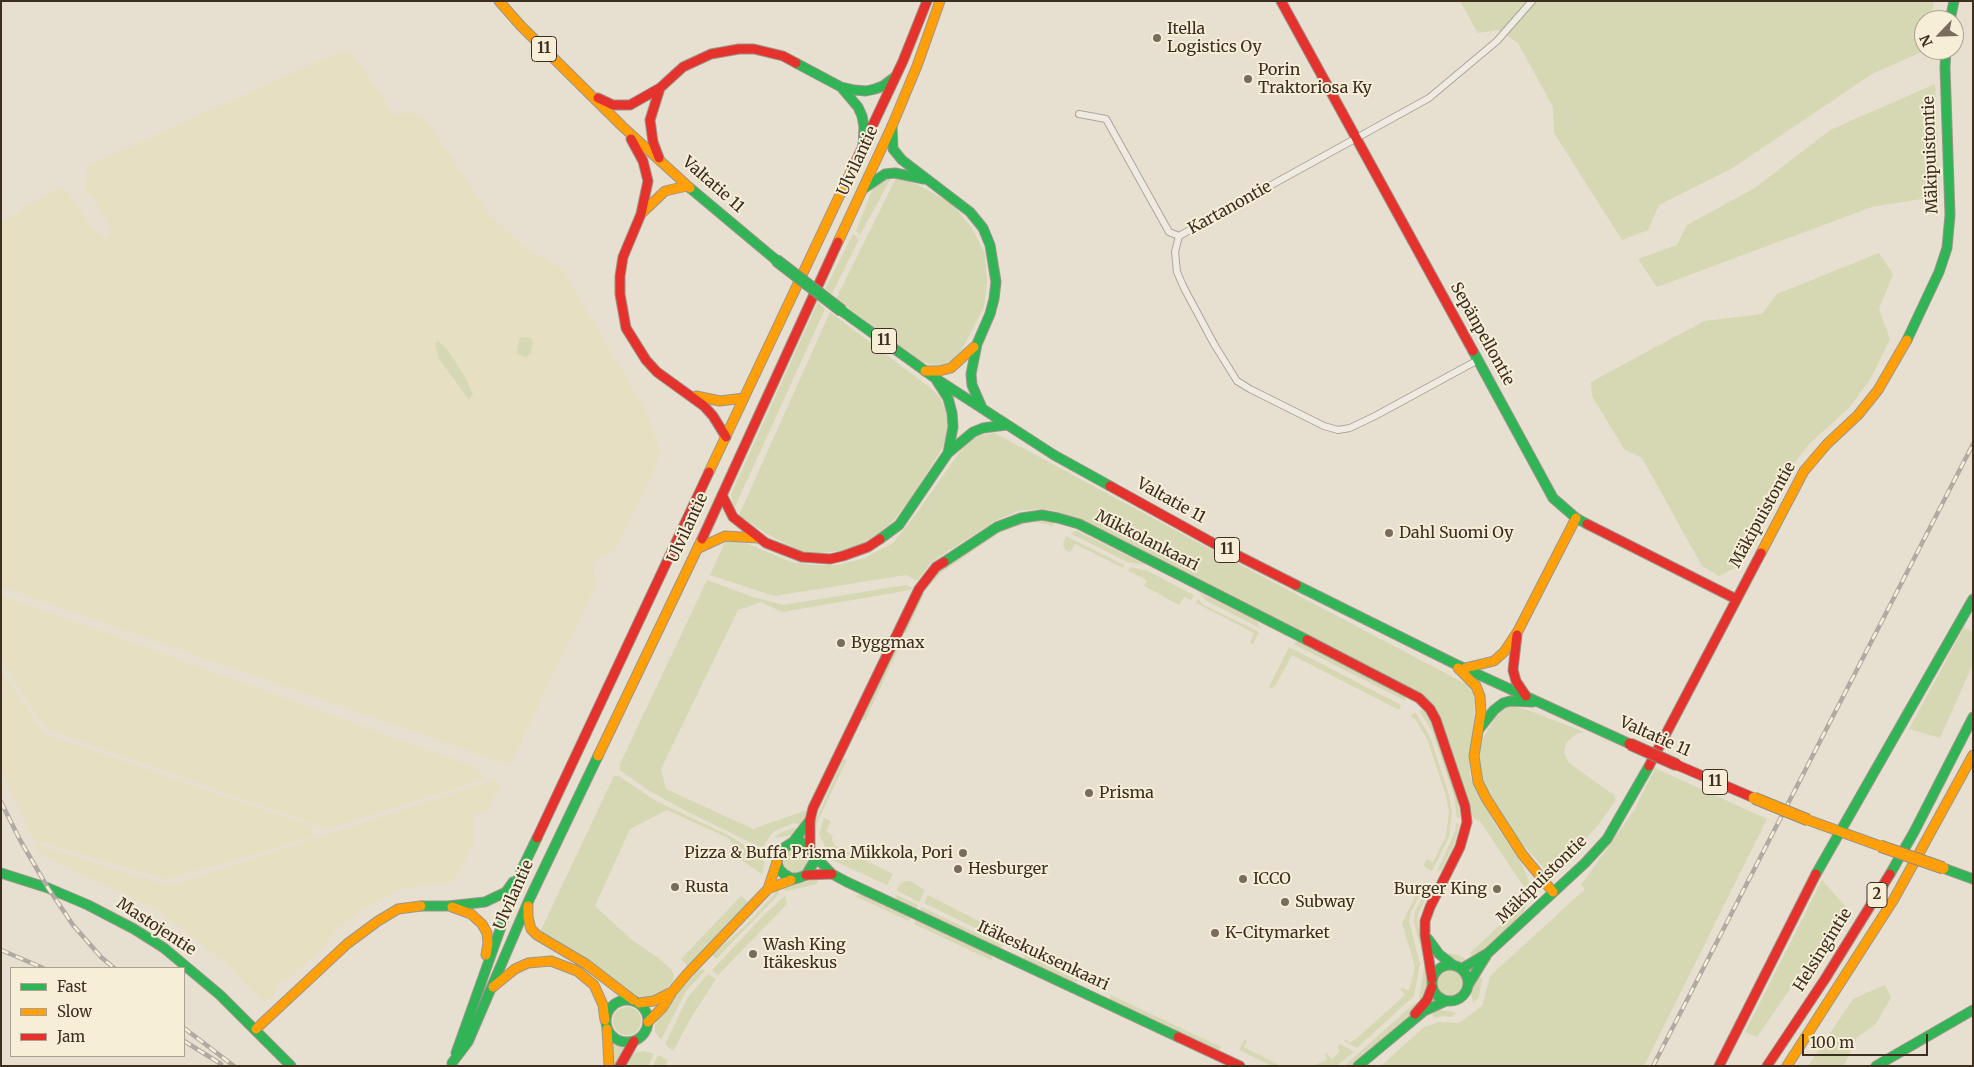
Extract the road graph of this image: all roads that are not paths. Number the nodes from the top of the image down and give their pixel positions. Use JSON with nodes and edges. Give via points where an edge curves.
{"nodes":[{"id":1,"x":499,"y":1,"type":"edge"},
{"id":2,"x":927,"y":1,"type":"edge"},
{"id":3,"x":940,"y":1,"type":"edge"},
{"id":4,"x":1281,"y":1,"type":"edge"},
{"id":5,"x":1532,"y":1,"type":"edge"},
{"id":6,"x":1946,"y":60,"type":"edge"},
{"id":7,"x":895,"y":77,"type":"junction"},
{"id":8,"x":841,"y":87,"type":"junction"},
{"id":9,"x":660,"y":88,"type":"junction"},
{"id":10,"x":590,"y":95,"type":"junction"},
{"id":11,"x":1079,"y":114,"type":"dead end"},
{"id":12,"x":892,"y":126,"type":"junction"},
{"id":13,"x":623,"y":127,"type":"junction"},
{"id":14,"x":1357,"y":139,"type":"junction"},
{"id":15,"x":863,"y":147,"type":"junction"},
{"id":16,"x":660,"y":161,"type":"junction"},
{"id":17,"x":925,"y":179,"type":"junction"},
{"id":18,"x":687,"y":186,"type":"junction"},
{"id":19,"x":864,"y":189,"type":"junction"},
{"id":20,"x":642,"y":214,"type":"junction"},
{"id":21,"x":1179,"y":236,"type":"junction"},
{"id":22,"x":977,"y":344,"type":"junction"},
{"id":23,"x":1478,"y":360,"type":"junction"},
{"id":24,"x":925,"y":371,"type":"junction"},
{"id":25,"x":935,"y":378,"type":"junction"},
{"id":26,"x":692,"y":395,"type":"junction"},
{"id":27,"x":744,"y":398,"type":"junction"},
{"id":28,"x":982,"y":408,"type":"junction"},
{"id":29,"x":1006,"y":425,"type":"junction"},
{"id":30,"x":726,"y":437,"type":"junction"},
{"id":31,"x":948,"y":453,"type":"junction"},
{"id":32,"x":722,"y":495,"type":"junction"},
{"id":33,"x":1576,"y":518,"type":"junction"},
{"id":34,"x":758,"y":538,"type":"junction"},
{"id":35,"x":697,"y":549,"type":"junction"},
{"id":36,"x":1736,"y":599,"type":"junction"},
{"id":37,"x":1973,"y":599,"type":"edge"},
{"id":38,"x":1518,"y":631,"type":"junction"},
{"id":39,"x":1458,"y":666,"type":"junction"},
{"id":40,"x":1526,"y":696,"type":"junction"},
{"id":41,"x":1540,"y":703,"type":"junction"},
{"id":42,"x":1973,"y":717,"type":"edge"},
{"id":43,"x":1478,"y":729,"type":"junction"},
{"id":44,"x":1973,"y":755,"type":"edge"},
{"id":45,"x":810,"y":820,"type":"junction"},
{"id":46,"x":1841,"y":833,"type":"junction"},
{"id":47,"x":793,"y":842,"type":"junction"},
{"id":48,"x":812,"y":851,"type":"junction"},
{"id":49,"x":777,"y":862,"type":"junction"},
{"id":50,"x":521,"y":871,"type":"junction"},
{"id":51,"x":1,"y":873,"type":"edge"},
{"id":52,"x":832,"y":874,"type":"junction"},
{"id":53,"x":802,"y":877,"type":"junction"},
{"id":54,"x":1973,"y":879,"type":"edge"},
{"id":55,"x":768,"y":888,"type":"junction"},
{"id":56,"x":1553,"y":892,"type":"junction"},
{"id":57,"x":529,"y":900,"type":"junction"},
{"id":58,"x":448,"y":906,"type":"junction"},
{"id":59,"x":1425,"y":935,"type":"junction"},
{"id":60,"x":1488,"y":953,"type":"junction"},
{"id":61,"x":1457,"y":967,"type":"junction"},
{"id":62,"x":482,"y":979,"type":"junction"},
{"id":63,"x":1432,"y":983,"type":"junction"},
{"id":64,"x":1467,"y":988,"type":"junction"},
{"id":65,"x":490,"y":989,"type":"junction"},
{"id":66,"x":672,"y":992,"type":"junction"},
{"id":67,"x":1446,"y":1001,"type":"junction"},
{"id":68,"x":636,"y":1002,"type":"junction"},
{"id":69,"x":1973,"y":1010,"type":"edge"},
{"id":70,"x":648,"y":1022,"type":"junction"},
{"id":71,"x":606,"y":1024,"type":"junction"},
{"id":72,"x":1406,"y":1024,"type":"junction"},
{"id":73,"x":256,"y":1029,"type":"junction"},
{"id":74,"x":634,"y":1041,"type":"junction"},
{"id":75,"x":452,"y":1064,"type":"edge"},
{"id":76,"x":291,"y":1066,"type":"edge"},
{"id":77,"x":608,"y":1066,"type":"edge"},
{"id":78,"x":620,"y":1066,"type":"edge"},
{"id":79,"x":1240,"y":1066,"type":"edge"},
{"id":80,"x":1358,"y":1066,"type":"edge"},
{"id":81,"x":1719,"y":1066,"type":"edge"},
{"id":82,"x":1766,"y":1066,"type":"edge"},
{"id":83,"x":1787,"y":1066,"type":"edge"},
{"id":84,"x":1876,"y":1066,"type":"edge"}],
"edges":[{"from":1,"to":10,"type":"main road","name":"Valtatie 11","number":"11"},
{"from":2,"to":7,"type":"main road","name":"Ulvilantie"},
{"from":3,"to":12,"type":"main road","name":"Ulvilantie"},
{"from":4,"to":14,"type":"main road","name":"Sepänpellontie"},
{"from":5,"to":14,"type":"street","name":"Kartanontie","via":[[1497,41],[1455,77],[1424,101]]},
{"from":6,"to":36,"type":"main road","name":"Mäkipuistontie","via":[[1950,215],[1939,272],[1903,349],[1878,390],[1804,471]]},
{"from":7,"to":8,"type":"main road","via":[[883,86],[866,91]]},
{"from":7,"to":15,"type":"main road","name":"Ulvilantie"},
{"from":8,"to":9,"type":"main road","via":[[783,56],[739,49],[711,54],[683,67]]},
{"from":8,"to":15,"type":"main road","via":[[862,116]]},
{"from":9,"to":10,"type":"main road","via":[[621,106]]},
{"from":9,"to":16,"type":"main road","via":[[650,120]]},
{"from":10,"to":13,"type":"main road","name":"Valtatie 11","number":"11"},
{"from":11,"to":21,"type":"street","via":[[1106,119],[1169,232]]},
{"from":12,"to":17,"type":"main road","via":[[893,149]]},
{"from":12,"to":19,"type":"main road","name":"Ulvilantie"},
{"from":13,"to":16,"type":"main road","name":"Valtatie 11","number":"11"},
{"from":13,"to":20,"type":"main road","via":[[646,170],[647,191]]},
{"from":14,"to":21,"type":"street","name":"Kartanontie"},
{"from":14,"to":23,"type":"main road","name":"Sepänpellontie"},
{"from":15,"to":27,"type":"main road","name":"Ulvilantie"},
{"from":16,"to":18,"type":"main road","name":"Valtatie 11","number":"11"},
{"from":17,"to":19,"type":"main road","via":[[885,174]]},
{"from":17,"to":22,"type":"main road","via":[[970,212],[983,228],[990,245],[995,264],[994,299]]},
{"from":18,"to":20,"type":"main road","via":[[665,191]]},
{"from":18,"to":24,"type":"main road","name":"Valtatie 11","number":"11","bridge":true,"via":[[776,260]]},
{"from":19,"to":32,"type":"main road","name":"Ulvilantie"},
{"from":20,"to":26,"type":"main road","via":[[623,257],[620,276],[626,328],[646,360]]},
{"from":21,"to":23,"type":"street","name":"Kartanontie","via":[[1175,252],[1177,272],[1197,314],[1237,381],[1324,426],[1338,430],[1350,428]]},
{"from":22,"to":24,"type":"main road","via":[[951,368]]},
{"from":22,"to":28,"type":"main road","via":[[971,374]]},
{"from":23,"to":33,"type":"main road","name":"Sepänpellontie","via":[[1549,490]]},
{"from":24,"to":25,"type":"main road","number":"11"},
{"from":25,"to":28,"type":"main road","name":"Valtatie 11","number":"11"},
{"from":25,"to":31,"type":"main road","via":[[948,398],[952,413]]},
{"from":26,"to":27,"type":"main road","via":[[720,401]]},
{"from":26,"to":30,"type":"main road","via":[[713,416]]},
{"from":27,"to":30,"type":"main road","name":"Ulvilantie"},
{"from":28,"to":29,"type":"main road","name":"Valtatie 11","number":"11"},
{"from":29,"to":31,"type":"main road","via":[[973,432]]},
{"from":29,"to":39,"type":"main road","name":"Valtatie 11","number":"11","via":[[1213,543]]},
{"from":30,"to":50,"type":"main road","name":"Ulvilantie"},
{"from":31,"to":34,"type":"main road","via":[[899,524],[868,547],[843,556],[817,559],[789,553]]},
{"from":32,"to":34,"type":"main road","via":[[733,517]]},
{"from":32,"to":35,"type":"main road","name":"Ulvilantie"},
{"from":33,"to":36,"type":"main road","name":"Sepänpellontie"},
{"from":33,"to":38,"type":"main road"},
{"from":34,"to":35,"type":"main road","via":[[725,536]]},
{"from":35,"to":57,"type":"main road","name":"Ulvilantie"},
{"from":36,"to":56,"type":"main road","name":"Mäkipuistontie","via":[[1626,810],[1586,863]]},
{"from":37,"to":46,"type":"main road"},
{"from":38,"to":39,"type":"main road","via":[[1504,652],[1494,660],[1483,665]]},
{"from":38,"to":40,"type":"main road","via":[[1513,670]]},
{"from":39,"to":40,"type":"main road","name":"Valtatie 11","number":"11"},
{"from":39,"to":43,"type":"main road","via":[[1478,690],[1481,703]]},
{"from":40,"to":41,"type":"main road","number":"11"},
{"from":41,"to":43,"type":"main road","via":[[1503,703]]},
{"from":41,"to":46,"type":"main road","name":"Valtatie 11","number":"11","bridge":true,"via":[[1677,765]]},
{"from":42,"to":82,"type":"main road","name":"Helsingintie","number":"2","via":[[1878,894]]},
{"from":43,"to":56,"type":"main road","via":[[1474,756],[1478,782],[1522,854]]},
{"from":44,"to":83,"type":"main road","name":"Helsingintie","number":"2","via":[[1894,899]]},
{"from":45,"to":47,"type":"main road","name":"Mikkolankaari"},
{"from":45,"to":48,"type":"main road","name":"Mikkolankaari"},
{"from":45,"to":59,"type":"main road","name":"Mikkolankaari","via":[[919,589],[936,567],[997,526],[1042,515],[1079,524],[1419,698],[1430,710],[1466,806],[1467,822],[1460,847],[1430,907]]},
{"from":46,"to":54,"type":"main road","number":"11","bridge":true},
{"from":46,"to":81,"type":"main road","via":[[1824,857]]},
{"from":47,"to":48,"type":"main road","via":[[801,842]]},
{"from":47,"to":49,"type":"main road","via":[[779,851]]},
{"from":48,"to":52,"type":"main road","name":"Itäkeskuksenkaari"},
{"from":48,"to":53,"type":"main road","via":[[814,862]]},
{"from":49,"to":53,"type":"main road","via":[[784,874]]},
{"from":49,"to":55,"type":"main road","name":"Itäkeskuksenkaari"},
{"from":50,"to":58,"type":"main road","via":[[506,892],[495,898]]},
{"from":50,"to":62,"type":"main road","name":"Ulvilantie"},
{"from":51,"to":73,"type":"main road","name":"Mastojentie","via":[[66,896],[134,929],[187,965]]},
{"from":52,"to":53,"type":"main road","name":"Itäkeskuksenkaari"},
{"from":52,"to":79,"type":"main road","name":"Itäkeskuksenkaari"},
{"from":53,"to":55,"type":"main road","name":"Itäkeskuksenkaari"},
{"from":55,"to":66,"type":"main road","name":"Itäkeskuksenkaari"},
{"from":56,"to":60,"type":"main road","name":"Mäkipuistontie"},
{"from":57,"to":65,"type":"main road","name":"Ulvilantie"},
{"from":57,"to":68,"type":"main road","via":[[528,917],[531,929],[537,935],[586,964]]},
{"from":58,"to":62,"type":"main road","via":[[471,914],[487,933]]},
{"from":58,"to":73,"type":"main road","via":[[398,909],[378,921],[347,944]]},
{"from":59,"to":61,"type":"main road","via":[[1439,954]]},
{"from":59,"to":63,"type":"main road","name":"Mikkolankaari"},
{"from":60,"to":61,"type":"main road","name":"Mäkipuistontie"},
{"from":60,"to":64,"type":"main road","name":"Mäkipuistontie"},
{"from":61,"to":63,"type":"main road","via":[[1444,966],[1437,971]]},
{"from":61,"to":64,"type":"main road","via":[[1467,980]]},
{"from":62,"to":75,"type":"main road","name":"Ulvilantie"},
{"from":63,"to":67,"type":"main road","via":[[1435,993]]},
{"from":63,"to":72,"type":"main road","via":[[1427,1000]]},
{"from":64,"to":67,"type":"main road","via":[[1459,999]]},
{"from":65,"to":71,"type":"main road","via":[[528,963],[551,961],[577,971],[594,985],[603,1005]]},
{"from":65,"to":75,"type":"main road","name":"Ulvilantie","via":[[468,1042]]},
{"from":66,"to":68,"type":"main road","name":"Itäkeskuksenkaari","via":[[654,1001]]},
{"from":66,"to":70,"type":"main road","name":"Itäkeskuksenkaari","via":[[663,1008]]},
{"from":67,"to":72,"type":"main road"},
{"from":68,"to":70,"type":"main road","via":[[647,1014]]},
{"from":68,"to":71,"type":"main road","via":[[627,999],[615,1003],[610,1008]]},
{"from":69,"to":84,"type":"main road"},
{"from":70,"to":74,"type":"main road","via":[[646,1031]]},
{"from":71,"to":74,"type":"main road","via":[[611,1036],[626,1042]]},
{"from":71,"to":77,"type":"main road"},
{"from":72,"to":80,"type":"main road"},
{"from":73,"to":76,"type":"main road","name":"Mastojentie"},
{"from":74,"to":78,"type":"main road"}]}
